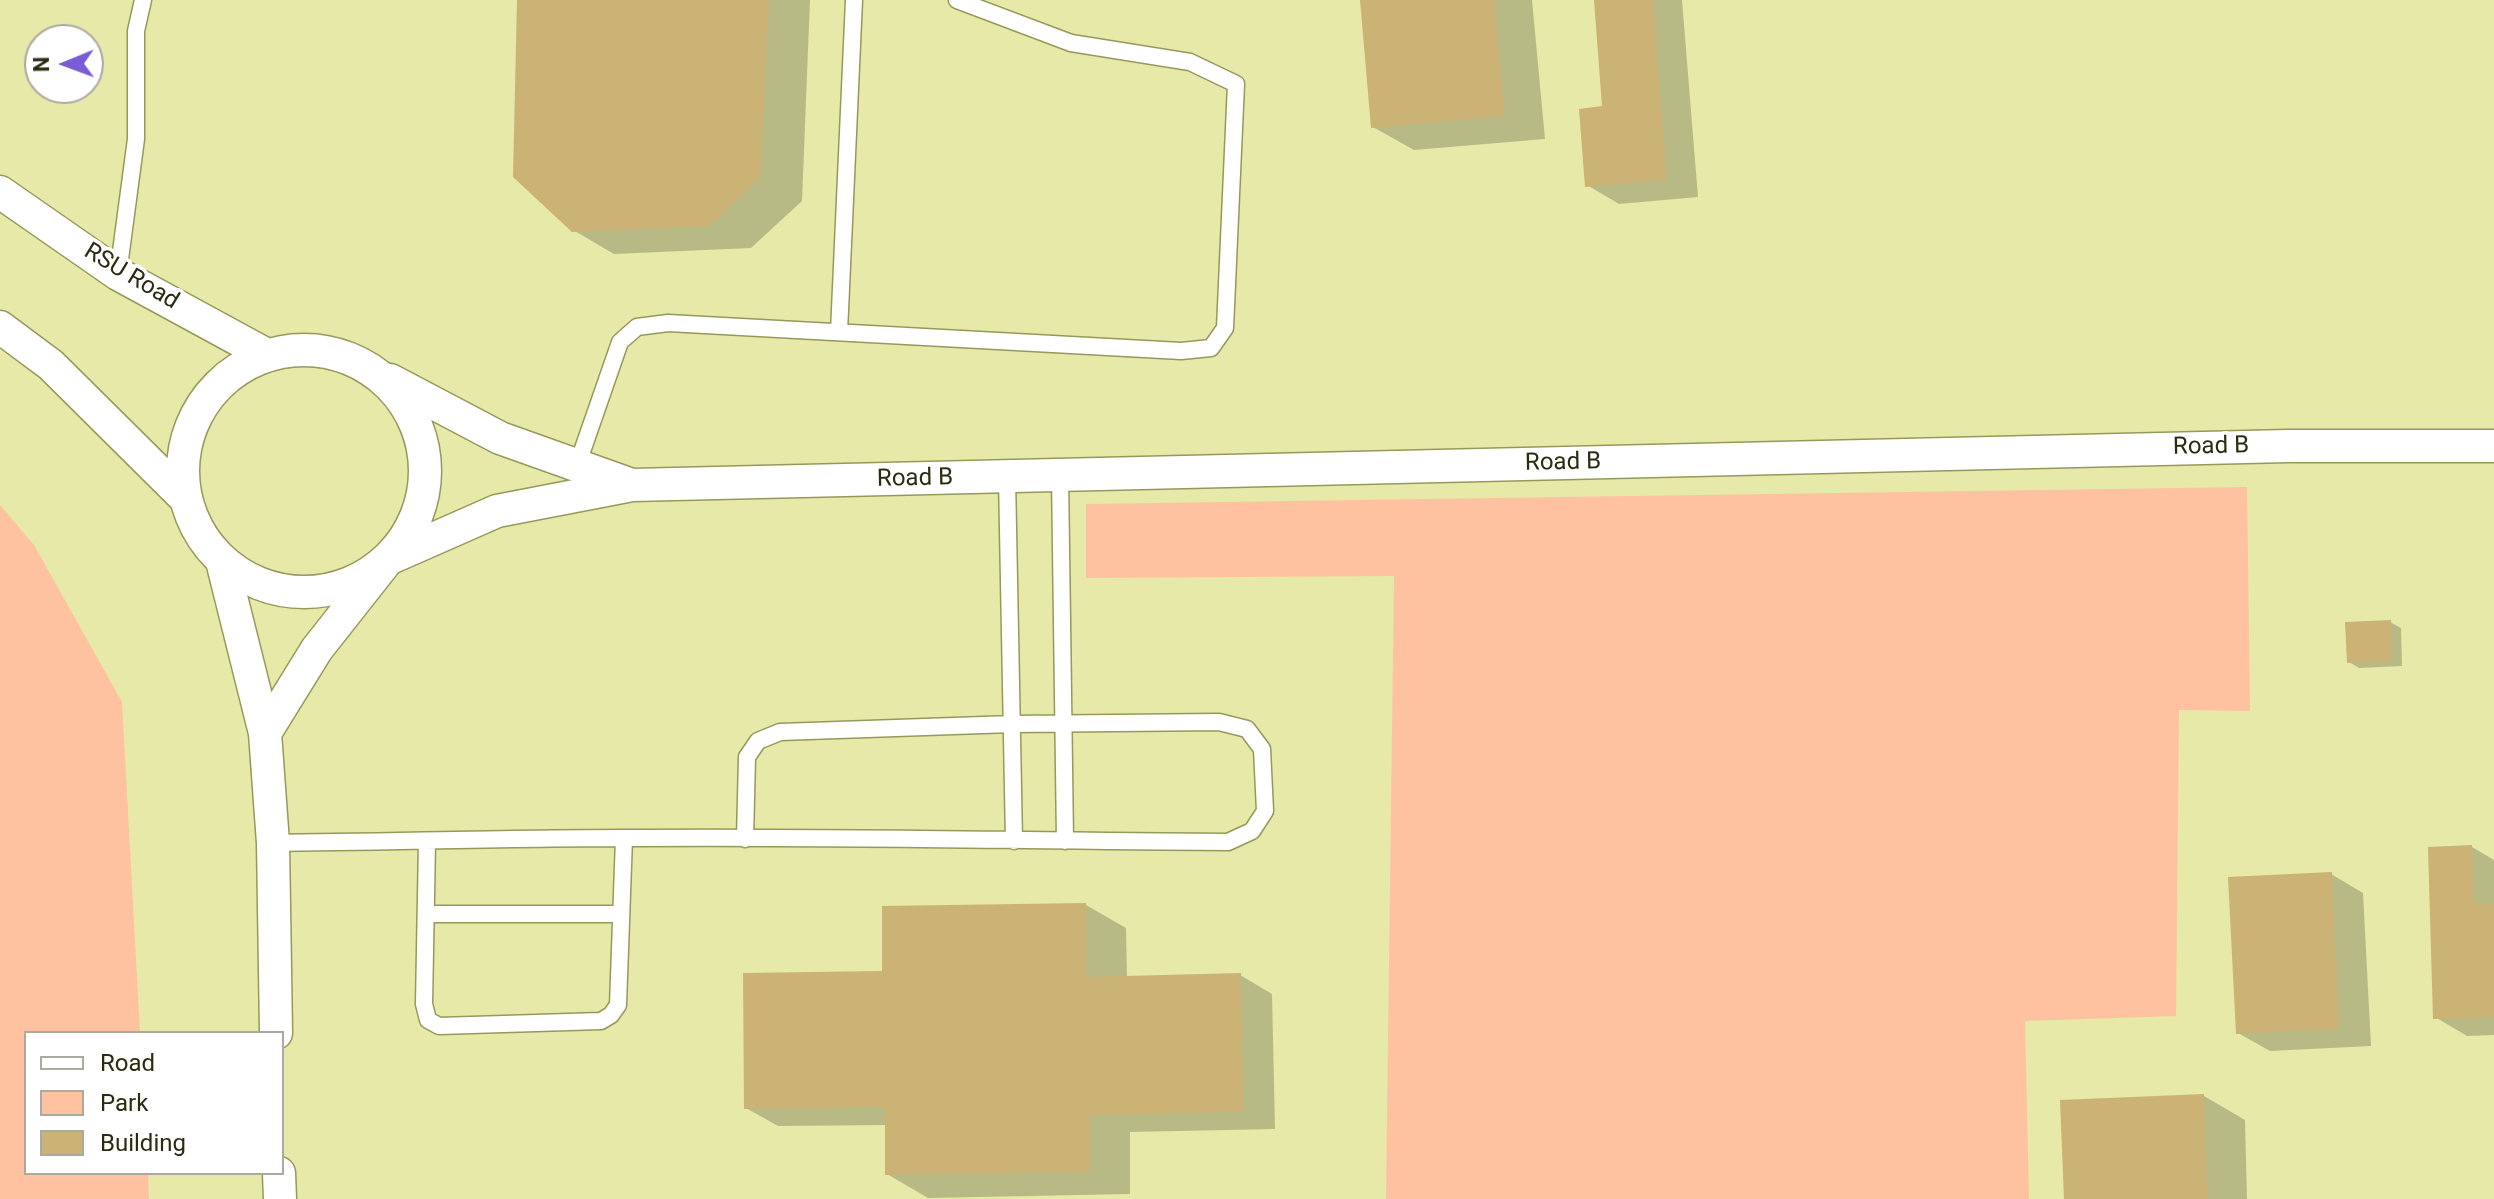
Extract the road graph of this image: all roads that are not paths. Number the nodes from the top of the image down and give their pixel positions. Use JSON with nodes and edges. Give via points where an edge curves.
{"nodes":[{"id":1,"x":143,"y":0,"type":"edge"},
{"id":2,"x":854,"y":0,"type":"edge"},
{"id":3,"x":957,"y":0,"type":"edge"},
{"id":4,"x":0,"y":192,"type":"edge"},
{"id":5,"x":118,"y":274,"type":"junction"},
{"id":6,"x":0,"y":327,"type":"edge"},
{"id":7,"x":839,"y":332,"type":"junction"},
{"id":8,"x":267,"y":355,"type":"junction"},
{"id":9,"x":371,"y":370,"type":"junction"},
{"id":10,"x":2494,"y":446,"type":"edge"},
{"id":11,"x":577,"y":466,"type":"junction"},
{"id":12,"x":1060,"y":475,"type":"junction"},
{"id":13,"x":1007,"y":477,"type":"junction"},
{"id":14,"x":632,"y":485,"type":"junction"},
{"id":15,"x":185,"y":498,"type":"junction"},
{"id":16,"x":388,"y":559,"type":"junction"},
{"id":17,"x":222,"y":561,"type":"junction"},
{"id":18,"x":1012,"y":724,"type":"junction"},
{"id":19,"x":1065,"y":725,"type":"junction"},
{"id":20,"x":265,"y":733,"type":"junction"},
{"id":21,"x":624,"y":838,"type":"junction"},
{"id":22,"x":745,"y":839,"type":"junction"},
{"id":23,"x":1014,"y":841,"type":"junction"},
{"id":24,"x":1065,"y":841,"type":"junction"},
{"id":25,"x":427,"y":842,"type":"junction"},
{"id":26,"x":273,"y":843,"type":"junction"},
{"id":27,"x":426,"y":914,"type":"junction"},
{"id":28,"x":621,"y":914,"type":"junction"},
{"id":29,"x":276,"y":1031,"type":"edge"},
{"id":30,"x":279,"y":1175,"type":"edge"},
{"id":31,"x":280,"y":1199,"type":"edge"}],
"edges":[{"from":1,"to":5,"type":"lane","via":[[136,31],[136,139]]},
{"from":2,"to":7,"type":"lane"},
{"from":3,"to":7,"type":"lane","via":[[1071,43],[1190,62],[1236,84],[1225,328],[1211,348],[1181,351]]},
{"from":4,"to":5,"type":"street","name":"RSU Road"},
{"from":5,"to":8,"type":"street","name":"RSU Road"},
{"from":6,"to":15,"type":"street","via":[[51,365]]},
{"from":7,"to":11,"type":"lane","via":[[668,323],[637,327],[620,342]]},
{"from":8,"to":9,"type":"street","via":[[321,351]]},
{"from":8,"to":15,"type":"street","via":[[235,372],[197,416],[183,462]]},
{"from":9,"to":11,"type":"street","via":[[500,438]]},
{"from":9,"to":16,"type":"street","via":[[398,394],[416,426],[425,461],[422,497],[410,531]]},
{"from":10,"to":12,"type":"street","name":"Road B","via":[[2288,446]]},
{"from":11,"to":14,"type":"street"},
{"from":12,"to":13,"type":"street","name":"Road B"},
{"from":12,"to":19,"type":"lane"},
{"from":13,"to":14,"type":"street","name":"Road B"},
{"from":13,"to":18,"type":"lane"},
{"from":14,"to":16,"type":"street","via":[[497,511]]},
{"from":15,"to":17,"type":"street","via":[[199,532]]},
{"from":16,"to":17,"type":"street","via":[[358,581],[323,592],[287,592],[252,582]]},
{"from":16,"to":20,"type":"street","via":[[317,649]]},
{"from":17,"to":20,"type":"street"},
{"from":18,"to":19,"type":"lane"},
{"from":18,"to":22,"type":"lane","via":[[780,732],[758,741],[747,757]]},
{"from":18,"to":23,"type":"lane"},
{"from":19,"to":24,"type":"lane"},
{"from":19,"to":24,"type":"lane","via":[[1219,722],[1247,729],[1262,749],[1265,811],[1252,831],[1228,842]]},
{"from":20,"to":26,"type":"street"},
{"from":21,"to":22,"type":"lane"},
{"from":21,"to":25,"type":"lane"},
{"from":21,"to":28,"type":"lane"},
{"from":22,"to":23,"type":"lane"},
{"from":23,"to":24,"type":"lane"},
{"from":25,"to":26,"type":"lane"},
{"from":25,"to":27,"type":"lane"},
{"from":26,"to":29,"type":"street"},
{"from":27,"to":28,"type":"lane"},
{"from":27,"to":28,"type":"lane","via":[[424,1004],[428,1020],[439,1026],[601,1021],[611,1015],[618,1005]]},
{"from":30,"to":31,"type":"street"}]}
